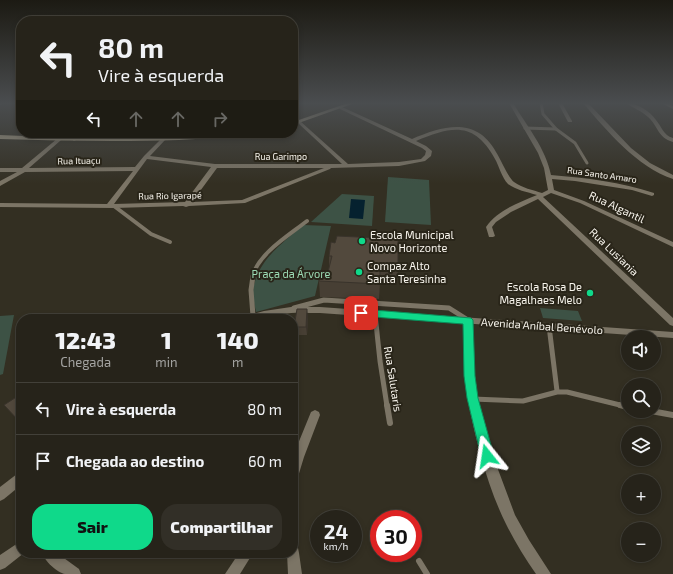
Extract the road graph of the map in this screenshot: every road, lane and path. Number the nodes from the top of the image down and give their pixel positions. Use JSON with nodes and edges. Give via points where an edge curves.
{"nodes":[{"id":1,"x":306,"y":130,"type":"edge"},
{"id":2,"x":387,"y":130,"type":"edge"},
{"id":3,"x":443,"y":130,"type":"edge"},
{"id":4,"x":466,"y":130,"type":"edge"},
{"id":5,"x":526,"y":130,"type":"edge"},
{"id":6,"x":557,"y":130,"type":"edge"},
{"id":7,"x":611,"y":130,"type":"edge"},
{"id":8,"x":659,"y":130,"type":"edge"},
{"id":9,"x":16,"y":136,"type":"edge"},
{"id":10,"x":0,"y":137,"type":"edge"},
{"id":11,"x":40,"y":138,"type":"edge"},
{"id":12,"x":177,"y":138,"type":"edge"},
{"id":13,"x":74,"y":139,"type":"joint"},
{"id":14,"x":128,"y":139,"type":"joint"},
{"id":15,"x":163,"y":139,"type":"junction"},
{"id":16,"x":58,"y":140,"type":"junction"},
{"id":17,"x":673,"y":140,"type":"edge"},
{"id":18,"x":413,"y":142,"type":"junction"},
{"id":19,"x":146,"y":157,"type":"junction"},
{"id":20,"x":587,"y":163,"type":"dead end"},
{"id":21,"x":215,"y":166,"type":"junction"},
{"id":22,"x":332,"y":166,"type":"junction"},
{"id":23,"x":347,"y":166,"type":"junction"},
{"id":24,"x":137,"y":169,"type":"junction"},
{"id":25,"x":0,"y":170,"type":"edge"},
{"id":26,"x":22,"y":171,"type":"junction"},
{"id":27,"x":548,"y":177,"type":"junction"},
{"id":28,"x":673,"y":177,"type":"edge"},
{"id":29,"x":0,"y":184,"type":"edge"},
{"id":30,"x":551,"y":191,"type":"junction"},
{"id":31,"x":652,"y":194,"type":"dead end"},
{"id":32,"x":541,"y":196,"type":"junction"},
{"id":33,"x":0,"y":205,"type":"edge"},
{"id":34,"x":186,"y":205,"type":"junction"},
{"id":35,"x":111,"y":206,"type":"junction"},
{"id":36,"x":307,"y":221,"type":"dead end"},
{"id":37,"x":490,"y":236,"type":"dead end"},
{"id":38,"x":170,"y":242,"type":"dead end"},
{"id":39,"x":673,"y":245,"type":"edge"},
{"id":40,"x":291,"y":309,"type":"junction"},
{"id":41,"x":249,"y":314,"type":"edge"},
{"id":42,"x":268,"y":314,"type":"edge"},
{"id":43,"x":375,"y":314,"type":"junction"},
{"id":44,"x":468,"y":320,"type":"junction"},
{"id":45,"x":673,"y":323,"type":"edge"},
{"id":46,"x":549,"y":326,"type":"junction"},
{"id":47,"x":673,"y":335,"type":"edge"},
{"id":48,"x":557,"y":392,"type":"junction"},
{"id":49,"x":472,"y":398,"type":"junction"},
{"id":50,"x":621,"y":405,"type":"edge"},
{"id":51,"x":661,"y":413,"type":"edge"},
{"id":52,"x":315,"y":415,"type":"dead end"},
{"id":53,"x":673,"y":415,"type":"edge"},
{"id":54,"x":390,"y":423,"type":"dead end"},
{"id":55,"x":298,"y":452,"type":"edge"},
{"id":56,"x":16,"y":482,"type":"edge"},
{"id":57,"x":0,"y":495,"type":"edge"},
{"id":58,"x":16,"y":551,"type":"edge"},
{"id":59,"x":53,"y":558,"type":"edge"},
{"id":60,"x":243,"y":558,"type":"edge"},
{"id":61,"x":293,"y":558,"type":"edge"},
{"id":62,"x":420,"y":562,"type":"edge"},
{"id":63,"x":0,"y":563,"type":"edge"},
{"id":64,"x":74,"y":574,"type":"edge"},
{"id":65,"x":232,"y":574,"type":"edge"},
{"id":66,"x":295,"y":574,"type":"edge"},
{"id":67,"x":427,"y":574,"type":"edge"},
{"id":68,"x":544,"y":574,"type":"edge"}],
"edges":[{"from":1,"to":23,"type":"street"},
{"from":2,"to":18,"type":"street"},
{"from":3,"to":18,"type":"street"},
{"from":4,"to":32,"type":"street","via":[[482,136],[506,176],[516,187]]},
{"from":5,"to":27,"type":"street","via":[[542,153]]},
{"from":6,"to":20,"type":"lane","via":[[575,142]]},
{"from":7,"to":28,"type":"street","via":[[648,164]]},
{"from":8,"to":17,"type":"street"},
{"from":9,"to":10,"type":"main road"},
{"from":11,"to":16,"type":"main road"},
{"from":12,"to":15,"type":"main road"},
{"from":13,"to":14,"type":"main road"},
{"from":13,"to":16,"type":"main road"},
{"from":14,"to":15,"type":"main road"},
{"from":15,"to":19,"type":"street"},
{"from":16,"to":26,"type":"street"},
{"from":18,"to":23,"type":"street","name":"Rua Garimpo","via":[[428,151],[426,158],[417,162]]},
{"from":19,"to":21,"type":"street","name":"Rua Garimpo"},
{"from":19,"to":24,"type":"street"},
{"from":21,"to":22,"type":"street","name":"Rua Garimpo"},
{"from":21,"to":34,"type":"street"},
{"from":22,"to":23,"type":"street","name":"Rua Garimpo"},
{"from":22,"to":34,"type":"street","name":"Rua Rio Igarapé","via":[[250,201]]},
{"from":24,"to":26,"type":"street","name":"Rua Ituaçu"},
{"from":24,"to":35,"type":"street"},
{"from":25,"to":26,"type":"street","name":"Rua Ituaçu"},
{"from":26,"to":29,"type":"street"},
{"from":27,"to":30,"type":"street"},
{"from":27,"to":31,"type":"street","name":"Rua Santo Amaro","via":[[633,188]]},
{"from":30,"to":32,"type":"street"},
{"from":30,"to":39,"type":"street","name":"Rua Algantil","via":[[582,202]]},
{"from":32,"to":37,"type":"street","via":[[512,209],[492,222]]},
{"from":32,"to":45,"type":"street","name":"Rua Lusiania"},
{"from":33,"to":35,"type":"street","name":"Rua Rio Igarapé"},
{"from":34,"to":35,"type":"street","name":"Rua Rio Igarapé"},
{"from":35,"to":38,"type":"lane","via":[[151,234]]},
{"from":36,"to":41,"type":"lane","via":[[267,254],[254,272]]},
{"from":40,"to":42,"type":"street","name":"Avenida Aníbal Benévolo"},
{"from":40,"to":43,"type":"street","name":"Avenida Aníbal Benévolo"},
{"from":40,"to":44,"type":"lane","via":[[324,300],[449,308]]},
{"from":43,"to":44,"type":"street","name":"Avenida Aníbal Benévolo"},
{"from":43,"to":54,"type":"lane","name":"Rua Salutaris"},
{"from":44,"to":46,"type":"street","name":"Avenida Aníbal Benévolo"},
{"from":44,"to":49,"type":"street"},
{"from":46,"to":47,"type":"street","name":"Avenida Aníbal Benévolo"},
{"from":46,"to":48,"type":"lane"},
{"from":48,"to":49,"type":"lane","via":[[513,401]]},
{"from":48,"to":50,"type":"lane","via":[[567,392]]},
{"from":49,"to":68,"type":"street","via":[[497,486],[510,519]]},
{"from":51,"to":53,"type":"lane"},
{"from":52,"to":55,"type":"street"},
{"from":56,"to":57,"type":"street"},
{"from":58,"to":63,"type":"street"},
{"from":59,"to":64,"type":"street"},
{"from":60,"to":65,"type":"street"},
{"from":61,"to":66,"type":"street"},
{"from":62,"to":67,"type":"lane"}]}
